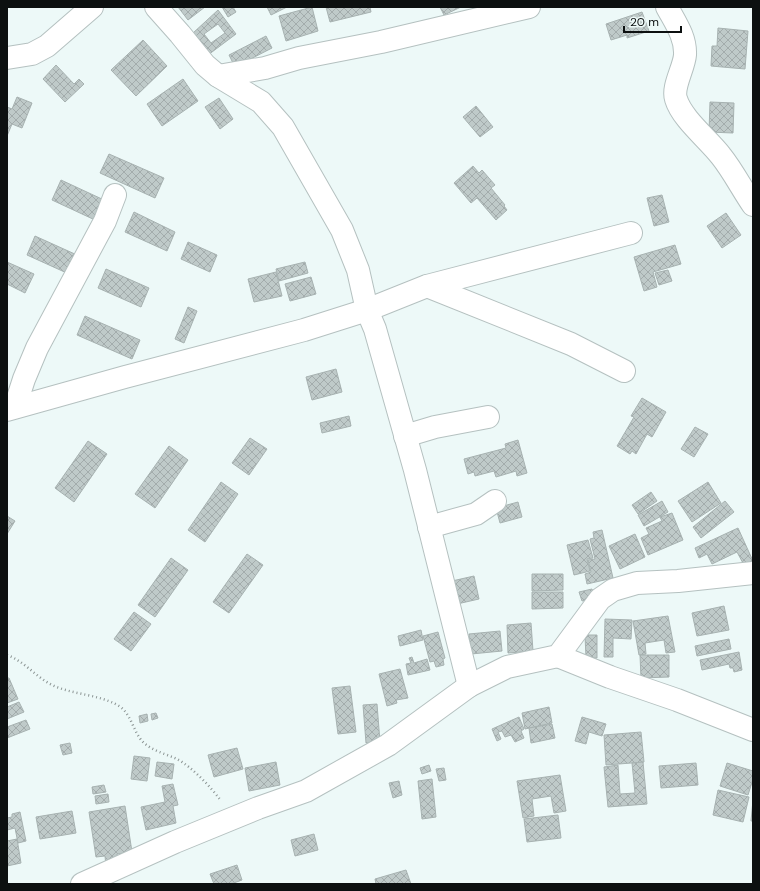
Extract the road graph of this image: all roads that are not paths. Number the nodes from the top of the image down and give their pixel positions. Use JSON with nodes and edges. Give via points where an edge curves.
{"nodes":[{"id":1,"x":92,"y":7,"type":"edge"},
{"id":2,"x":156,"y":7,"type":"edge"},
{"id":3,"x":529,"y":7,"type":"edge"},
{"id":4,"x":667,"y":7,"type":"edge"},
{"id":5,"x":7,"y":58,"type":"edge"},
{"id":6,"x":218,"y":76,"type":"junction"},
{"id":7,"x":115,"y":195,"type":"dead end"},
{"id":8,"x":753,"y":205,"type":"edge"},
{"id":9,"x":631,"y":233,"type":"dead end"},
{"id":10,"x":427,"y":286,"type":"junction"},
{"id":11,"x":367,"y":310,"type":"junction"},
{"id":12,"x":624,"y":371,"type":"dead end"},
{"id":13,"x":11,"y":409,"type":"edge"},
{"id":14,"x":488,"y":417,"type":"dead end"},
{"id":15,"x":406,"y":436,"type":"junction"},
{"id":16,"x":495,"y":501,"type":"dead end"},
{"id":17,"x":429,"y":527,"type":"junction"},
{"id":18,"x":753,"y":573,"type":"edge"},
{"id":19,"x":558,"y":656,"type":"junction"},
{"id":20,"x":469,"y":686,"type":"junction"},
{"id":21,"x":753,"y":730,"type":"edge"},
{"id":22,"x":82,"y":884,"type":"edge"}],
"edges":[{"from":1,"to":5,"type":"street","via":[[47,46],[32,54]]},
{"from":2,"to":6,"type":"street"},
{"from":3,"to":6,"type":"street","via":[[381,42],[299,58],[265,68]]},
{"from":4,"to":8,"type":"street","via":[[684,44],[685,56],[675,93],[676,100],[682,111],[722,157]]},
{"from":6,"to":11,"type":"street","via":[[261,102],[283,127],[342,230],[358,270]]},
{"from":7,"to":13,"type":"street","via":[[105,221],[37,348]]},
{"from":9,"to":10,"type":"street"},
{"from":10,"to":11,"type":"street"},
{"from":10,"to":12,"type":"street","via":[[571,344]]},
{"from":11,"to":13,"type":"street","via":[[304,330]]},
{"from":11,"to":15,"type":"street","via":[[375,329]]},
{"from":14,"to":15,"type":"street","via":[[435,427]]},
{"from":15,"to":17,"type":"street"},
{"from":16,"to":17,"type":"street","via":[[476,514]]},
{"from":17,"to":20,"type":"street"},
{"from":18,"to":19,"type":"street","via":[[637,583],[613,590],[600,599]]},
{"from":19,"to":20,"type":"street","via":[[507,667]]},
{"from":19,"to":21,"type":"street"},
{"from":20,"to":22,"type":"street","via":[[388,744],[306,791],[175,842]]}]}
